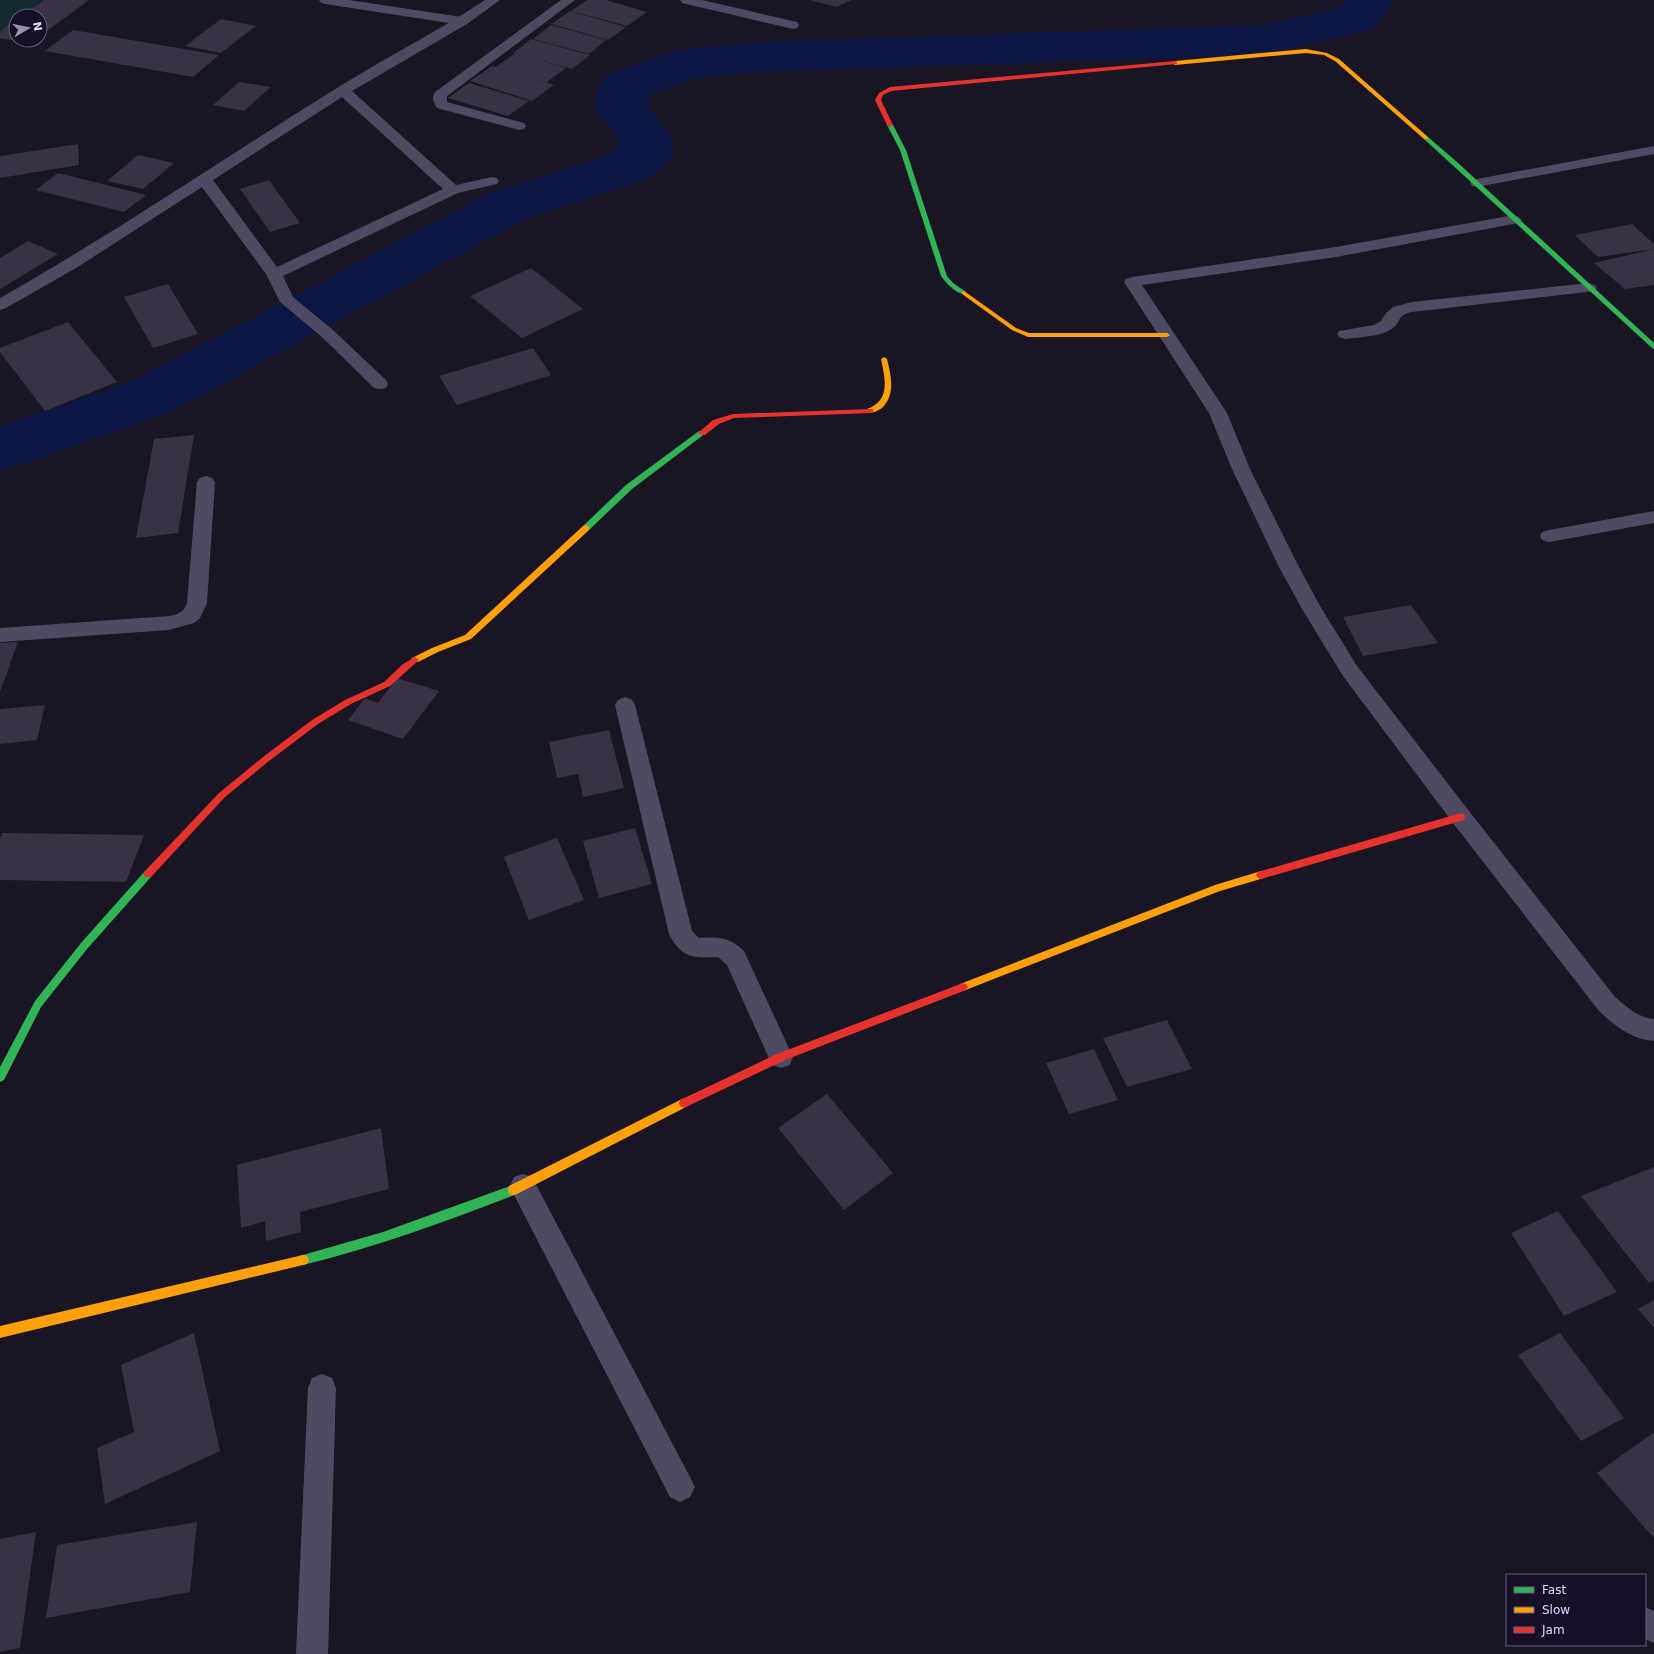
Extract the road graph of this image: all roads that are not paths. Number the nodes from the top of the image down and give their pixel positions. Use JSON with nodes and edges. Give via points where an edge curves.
{"nodes":[{"id":1,"x":326,"y":0,"type":"edge"},
{"id":2,"x":494,"y":0,"type":"edge"},
{"id":3,"x":569,"y":0,"type":"edge"},
{"id":4,"x":686,"y":0,"type":"edge"},
{"id":5,"x":462,"y":21,"type":"junction"},
{"id":6,"x":793,"y":25,"type":"dead end"},
{"id":7,"x":343,"y":90,"type":"junction"},
{"id":8,"x":519,"y":126,"type":"dead end"},
{"id":9,"x":1654,"y":150,"type":"edge"},
{"id":10,"x":204,"y":180,"type":"junction"},
{"id":11,"x":492,"y":181,"type":"dead end"},
{"id":12,"x":1477,"y":184,"type":"junction"},
{"id":13,"x":453,"y":190,"type":"junction"},
{"id":14,"x":1514,"y":220,"type":"junction"},
{"id":15,"x":274,"y":274,"type":"junction"},
{"id":16,"x":1589,"y":288,"type":"junction"},
{"id":17,"x":0,"y":305,"type":"edge"},
{"id":18,"x":1345,"y":334,"type":"dead end"},
{"id":19,"x":1167,"y":335,"type":"junction"},
{"id":20,"x":1651,"y":341,"type":"edge"},
{"id":21,"x":884,"y":359,"type":"dead end"},
{"id":22,"x":380,"y":384,"type":"dead end"},
{"id":23,"x":206,"y":482,"type":"dead end"},
{"id":24,"x":1654,"y":517,"type":"edge"},
{"id":25,"x":1549,"y":536,"type":"dead end"},
{"id":26,"x":0,"y":635,"type":"edge"},
{"id":27,"x":625,"y":705,"type":"dead end"},
{"id":28,"x":1461,"y":817,"type":"junction"},
{"id":29,"x":1654,"y":1030,"type":"edge"},
{"id":30,"x":781,"y":1057,"type":"junction"},
{"id":31,"x":0,"y":1077,"type":"edge"},
{"id":32,"x":523,"y":1186,"type":"junction"},
{"id":33,"x":0,"y":1332,"type":"edge"},
{"id":34,"x":322,"y":1388,"type":"dead end"},
{"id":35,"x":680,"y":1486,"type":"dead end"},
{"id":36,"x":312,"y":1654,"type":"edge"}],
"edges":[{"from":1,"to":5,"type":"lane"},
{"from":2,"to":5,"type":"street"},
{"from":3,"to":8,"type":"lane","via":[[440,95],[442,105]]},
{"from":4,"to":6,"type":"lane"},
{"from":5,"to":7,"type":"street"},
{"from":7,"to":10,"type":"street"},
{"from":7,"to":13,"type":"street"},
{"from":9,"to":12,"type":"street"},
{"from":10,"to":15,"type":"street"},
{"from":10,"to":17,"type":"street","via":[[70,265]]},
{"from":11,"to":13,"type":"street"},
{"from":12,"to":14,"type":"street"},
{"from":12,"to":19,"type":"street","via":[[1337,60],[1317,52],[890,89],[881,94],[878,100],[880,107],[903,150],[944,276],[950,284],[1014,330],[1028,335]]},
{"from":13,"to":15,"type":"street"},
{"from":14,"to":16,"type":"street"},
{"from":14,"to":19,"type":"street","via":[[1336,252],[1132,282]]},
{"from":15,"to":22,"type":"street","via":[[286,299],[328,334]]},
{"from":16,"to":18,"type":"street","via":[[1412,307],[1399,310],[1388,324],[1378,329]]},
{"from":16,"to":20,"type":"street"},
{"from":19,"to":28,"type":"street","via":[[1218,413],[1241,469],[1312,609],[1350,670]]},
{"from":21,"to":31,"type":"street","via":[[889,375],[887,397],[878,409],[865,412],[733,416],[716,422],[629,487],[468,638],[419,658],[387,684],[348,702],[315,722],[266,759],[222,795],[84,946],[38,1004]]},
{"from":23,"to":26,"type":"street","via":[[197,604],[190,617],[180,622]]},
{"from":24,"to":25,"type":"street"},
{"from":27,"to":30,"type":"street","via":[[681,934],[688,944],[697,948],[719,947],[729,951],[736,958]]},
{"from":28,"to":29,"type":"street","via":[[1607,1004],[1623,1019],[1646,1030]]},
{"from":28,"to":30,"type":"street","via":[[1218,888]]},
{"from":30,"to":32,"type":"street","via":[[702,1093]]},
{"from":32,"to":33,"type":"street","via":[[432,1222],[341,1251]]},
{"from":32,"to":35,"type":"street"},
{"from":34,"to":36,"type":"street"}]}
